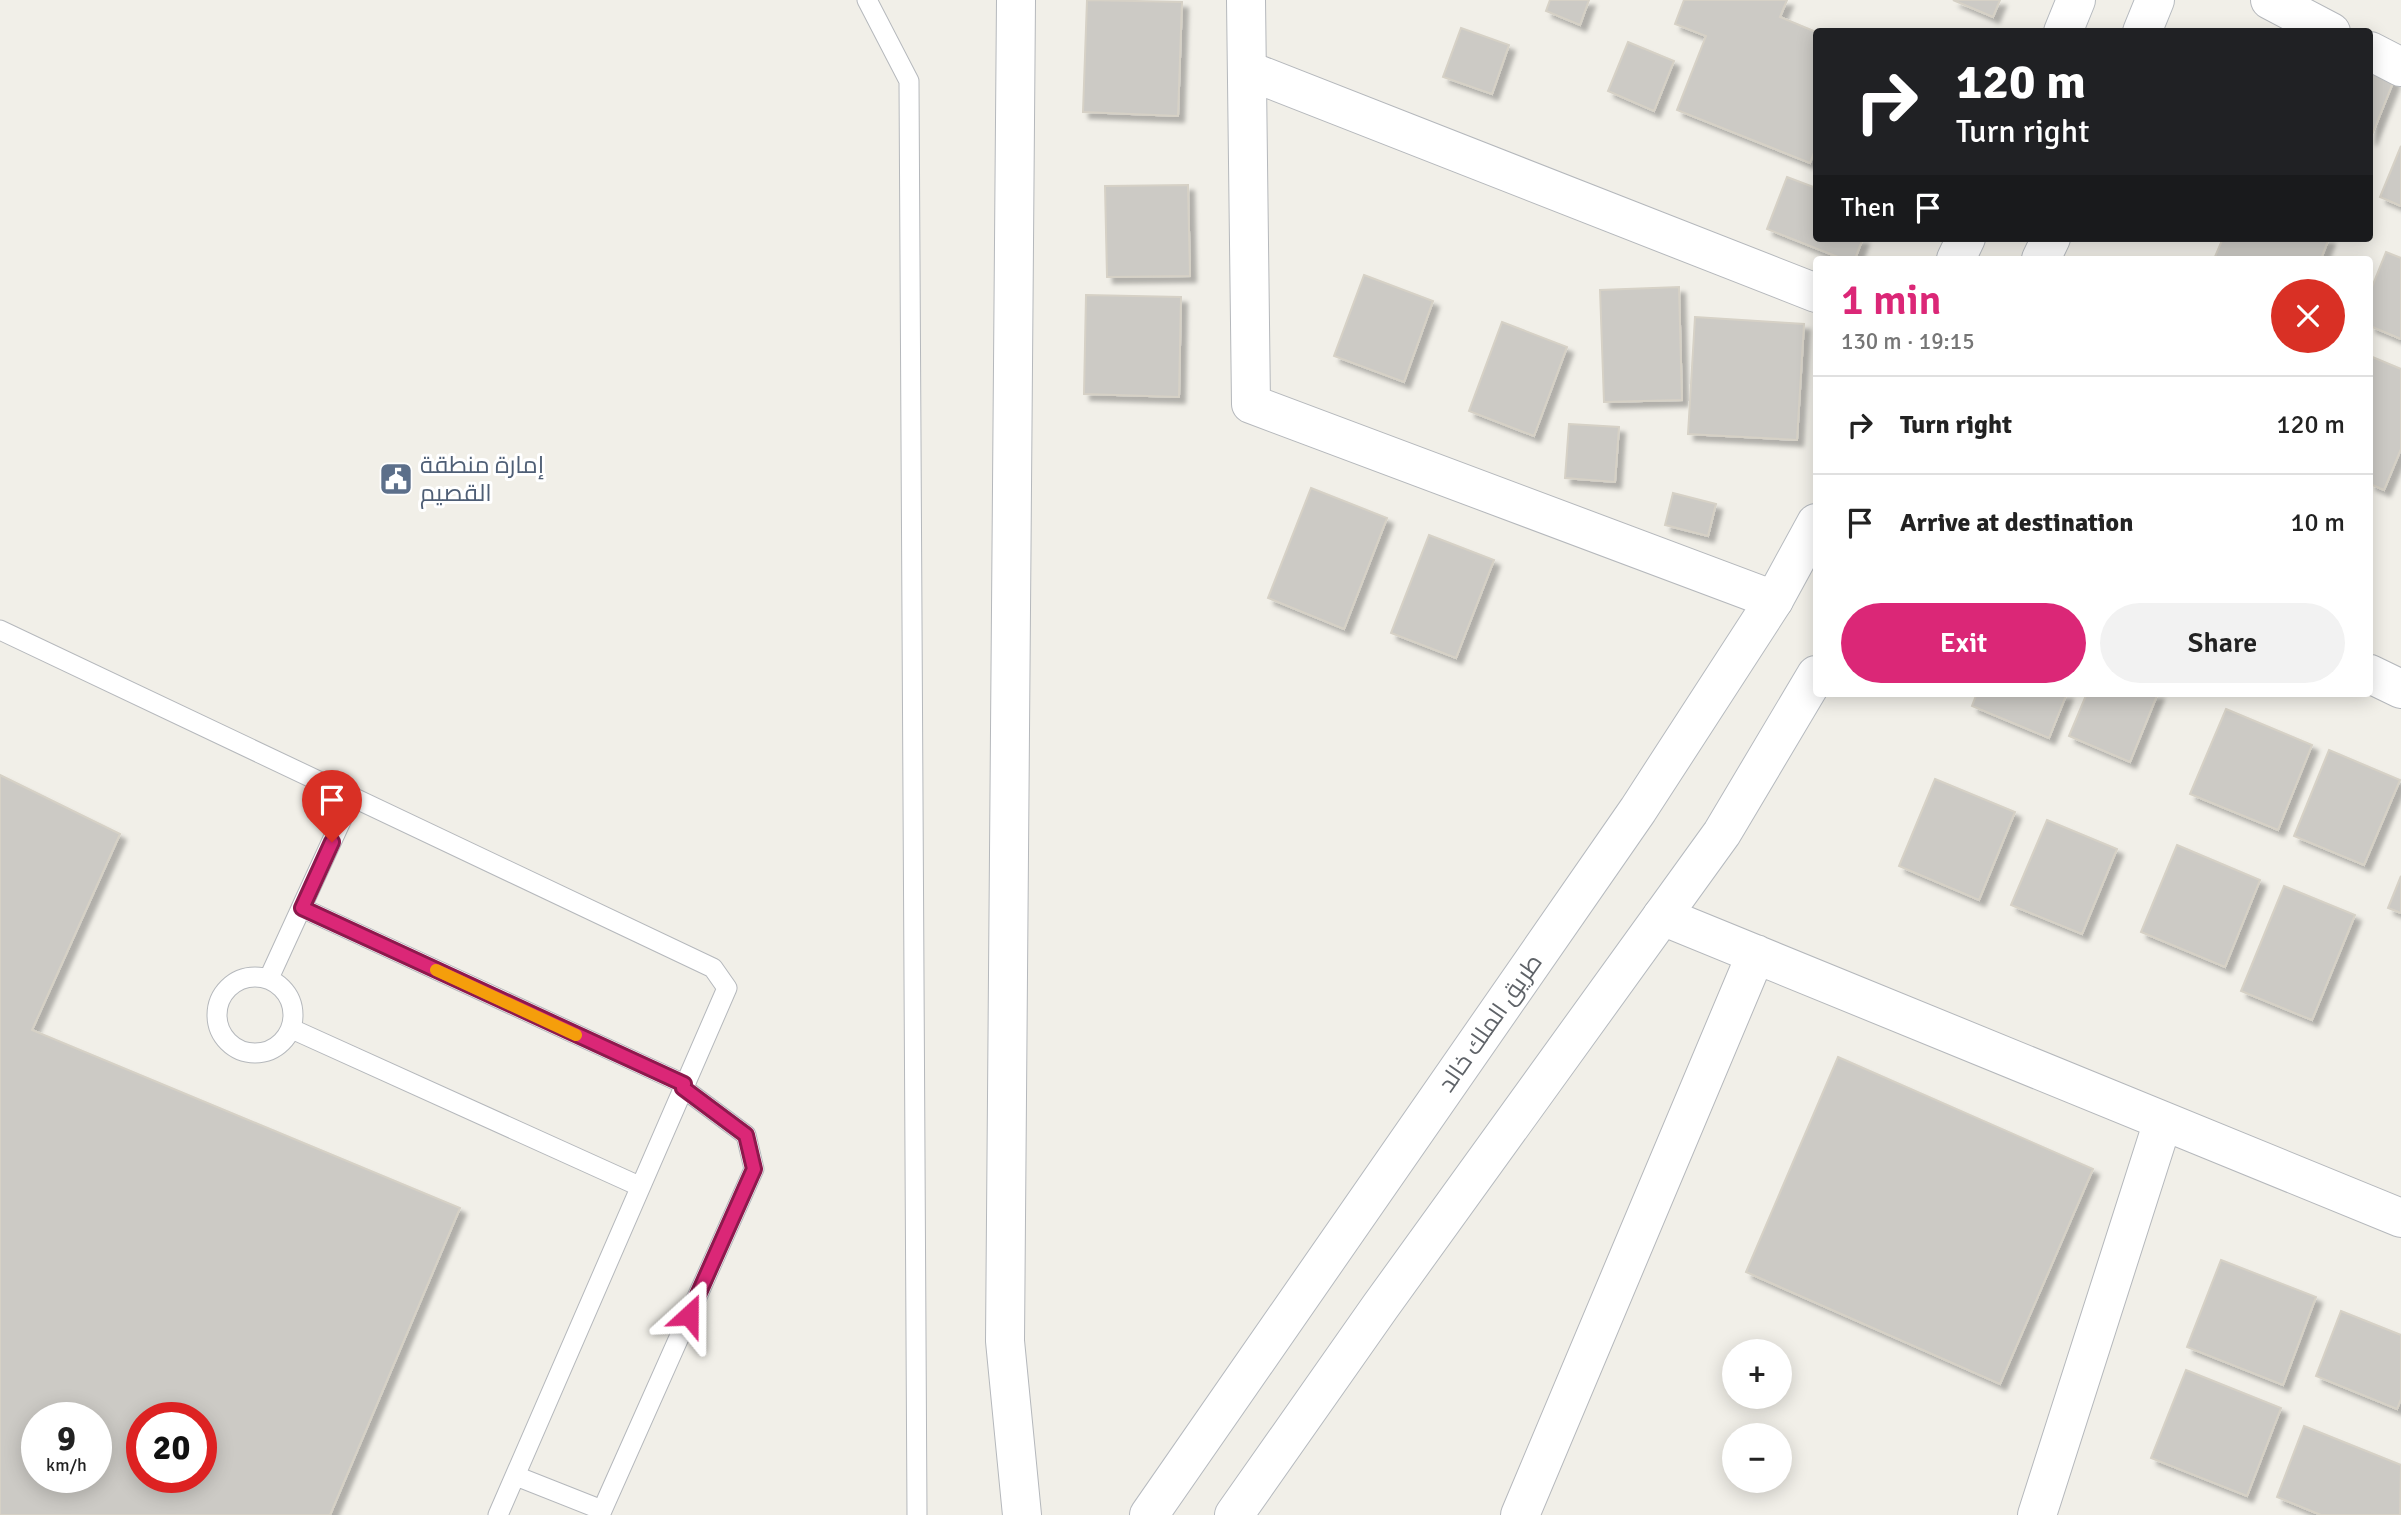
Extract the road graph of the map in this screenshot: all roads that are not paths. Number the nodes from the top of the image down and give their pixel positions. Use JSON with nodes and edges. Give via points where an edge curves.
{"nodes":[{"id":1,"x":867,"y":0,"type":"edge"},
{"id":2,"x":1016,"y":0,"type":"edge"},
{"id":3,"x":1246,"y":0,"type":"edge"},
{"id":4,"x":2076,"y":0,"type":"edge"},
{"id":5,"x":2155,"y":0,"type":"edge"},
{"id":6,"x":2270,"y":0,"type":"edge"},
{"id":7,"x":2065,"y":28,"type":"edge"},
{"id":8,"x":2144,"y":28,"type":"edge"},
{"id":9,"x":2324,"y":28,"type":"edge"},
{"id":10,"x":2373,"y":53,"type":"edge"},
{"id":11,"x":2401,"y":67,"type":"edge"},
{"id":12,"x":1247,"y":70,"type":"junction"},
{"id":13,"x":1813,"y":292,"type":"edge"},
{"id":14,"x":1813,"y":528,"type":"edge"},
{"id":15,"x":1774,"y":600,"type":"junction"},
{"id":16,"x":0,"y":630,"type":"edge"},
{"id":17,"x":1813,"y":681,"type":"edge"},
{"id":18,"x":352,"y":797,"type":"junction"},
{"id":19,"x":302,"y":908,"type":"junction"},
{"id":20,"x":1662,"y":916,"type":"junction"},
{"id":21,"x":1756,"y":954,"type":"junction"},
{"id":22,"x":269,"y":978,"type":"junction"},
{"id":23,"x":292,"y":1029,"type":"junction"},
{"id":24,"x":683,"y":1086,"type":"junction"},
{"id":25,"x":2163,"y":1121,"type":"junction"},
{"id":26,"x":639,"y":1186,"type":"junction"},
{"id":27,"x":2401,"y":1218,"type":"edge"},
{"id":28,"x":516,"y":1476,"type":"junction"},
{"id":29,"x":601,"y":1513,"type":"edge"},
{"id":30,"x":498,"y":1515,"type":"edge"},
{"id":31,"x":917,"y":1515,"type":"edge"},
{"id":32,"x":1022,"y":1515,"type":"edge"},
{"id":33,"x":1149,"y":1515,"type":"edge"},
{"id":34,"x":1234,"y":1515,"type":"edge"},
{"id":35,"x":1520,"y":1515,"type":"edge"},
{"id":36,"x":2037,"y":1515,"type":"edge"}],
"edges":[{"from":1,"to":31,"type":"lane","via":[[909,81]]},
{"from":2,"to":32,"type":"street","via":[[1005,1341]]},
{"from":3,"to":12,"type":"street"},
{"from":4,"to":7,"type":"street"},
{"from":5,"to":8,"type":"street"},
{"from":6,"to":9,"type":"street"},
{"from":10,"to":11,"type":"street"},
{"from":12,"to":13,"type":"street"},
{"from":12,"to":15,"type":"street","via":[[1251,404]]},
{"from":14,"to":15,"type":"street","name":"طريق الملك خالد"},
{"from":15,"to":33,"type":"street","name":"طريق الملك خالد","via":[[1638,810]]},
{"from":16,"to":18,"type":"lane"},
{"from":17,"to":20,"type":"street","via":[[1722,833]]},
{"from":18,"to":19,"type":"lane"},
{"from":18,"to":24,"type":"lane","via":[[713,968],[727,988]]},
{"from":19,"to":22,"type":"lane"},
{"from":19,"to":24,"type":"lane"},
{"from":20,"to":21,"type":"street"},
{"from":20,"to":34,"type":"street"},
{"from":21,"to":25,"type":"street"},
{"from":21,"to":35,"type":"street"},
{"from":22,"to":23,"type":"lane","via":[[286,990],[294,1009]]},
{"from":22,"to":23,"type":"lane","via":[[249,976],[230,984],[219,1001],[217,1021],[225,1040],[242,1051],[262,1053],[280,1045]]},
{"from":23,"to":26,"type":"lane"},
{"from":24,"to":26,"type":"lane"},
{"from":24,"to":29,"type":"lane","via":[[746,1135],[754,1169]]},
{"from":25,"to":27,"type":"street"},
{"from":25,"to":36,"type":"street"},
{"from":26,"to":28,"type":"lane"},
{"from":28,"to":29,"type":"lane"},
{"from":28,"to":30,"type":"lane"}]}
